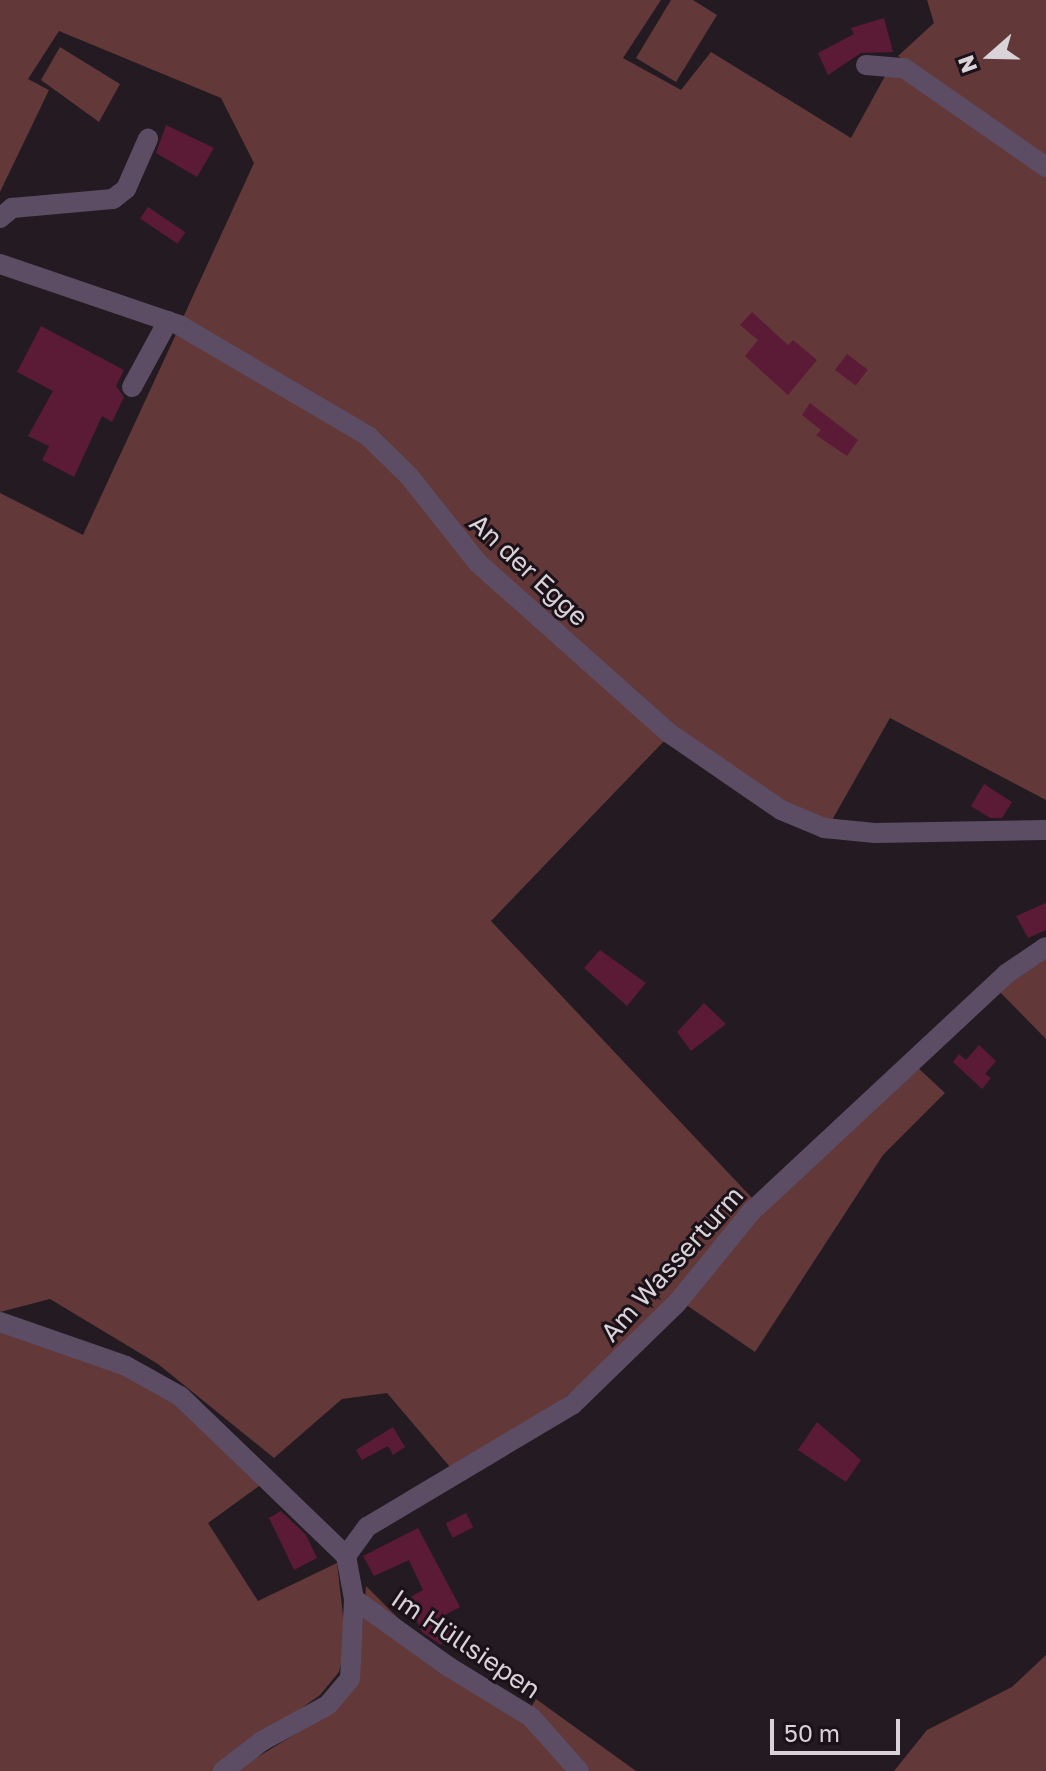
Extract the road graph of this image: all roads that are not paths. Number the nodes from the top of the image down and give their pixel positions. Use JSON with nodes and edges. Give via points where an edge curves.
{"nodes":[{"id":1,"x":866,"y":65,"type":"dead end"},
{"id":2,"x":148,"y":139,"type":"dead end"},
{"id":3,"x":1046,"y":167,"type":"edge"},
{"id":4,"x":0,"y":218,"type":"edge"},
{"id":5,"x":0,"y":264,"type":"edge"},
{"id":6,"x":168,"y":321,"type":"junction"},
{"id":7,"x":132,"y":387,"type":"dead end"},
{"id":8,"x":1046,"y":830,"type":"edge"},
{"id":9,"x":1046,"y":947,"type":"edge"},
{"id":10,"x":0,"y":1322,"type":"edge"},
{"id":11,"x":346,"y":1556,"type":"junction"},
{"id":12,"x":354,"y":1599,"type":"junction"},
{"id":13,"x":223,"y":1771,"type":"edge"},
{"id":14,"x":579,"y":1771,"type":"edge"}],
"edges":[{"from":1,"to":3,"type":"street","via":[[904,68]]},
{"from":2,"to":4,"type":"street","via":[[126,189],[113,199],[12,208]]},
{"from":5,"to":6,"type":"street","name":"An der Egge"},
{"from":6,"to":7,"type":"street"},
{"from":6,"to":8,"type":"street","name":"An der Egge","via":[[368,436],[409,476],[478,563],[669,733],[781,810],[824,828],[875,833]]},
{"from":9,"to":11,"type":"street","name":"Am Wasserturm","via":[[1006,974],[751,1212],[677,1303],[591,1389],[367,1527]]},
{"from":10,"to":11,"type":"street","via":[[13,1330],[50,1335],[126,1366],[180,1396]]},
{"from":11,"to":12,"type":"street"},
{"from":12,"to":13,"type":"street","via":[[350,1679],[328,1705],[262,1741]]},
{"from":12,"to":14,"type":"street","name":"Im Hüllsiepen","via":[[531,1717]]}]}
